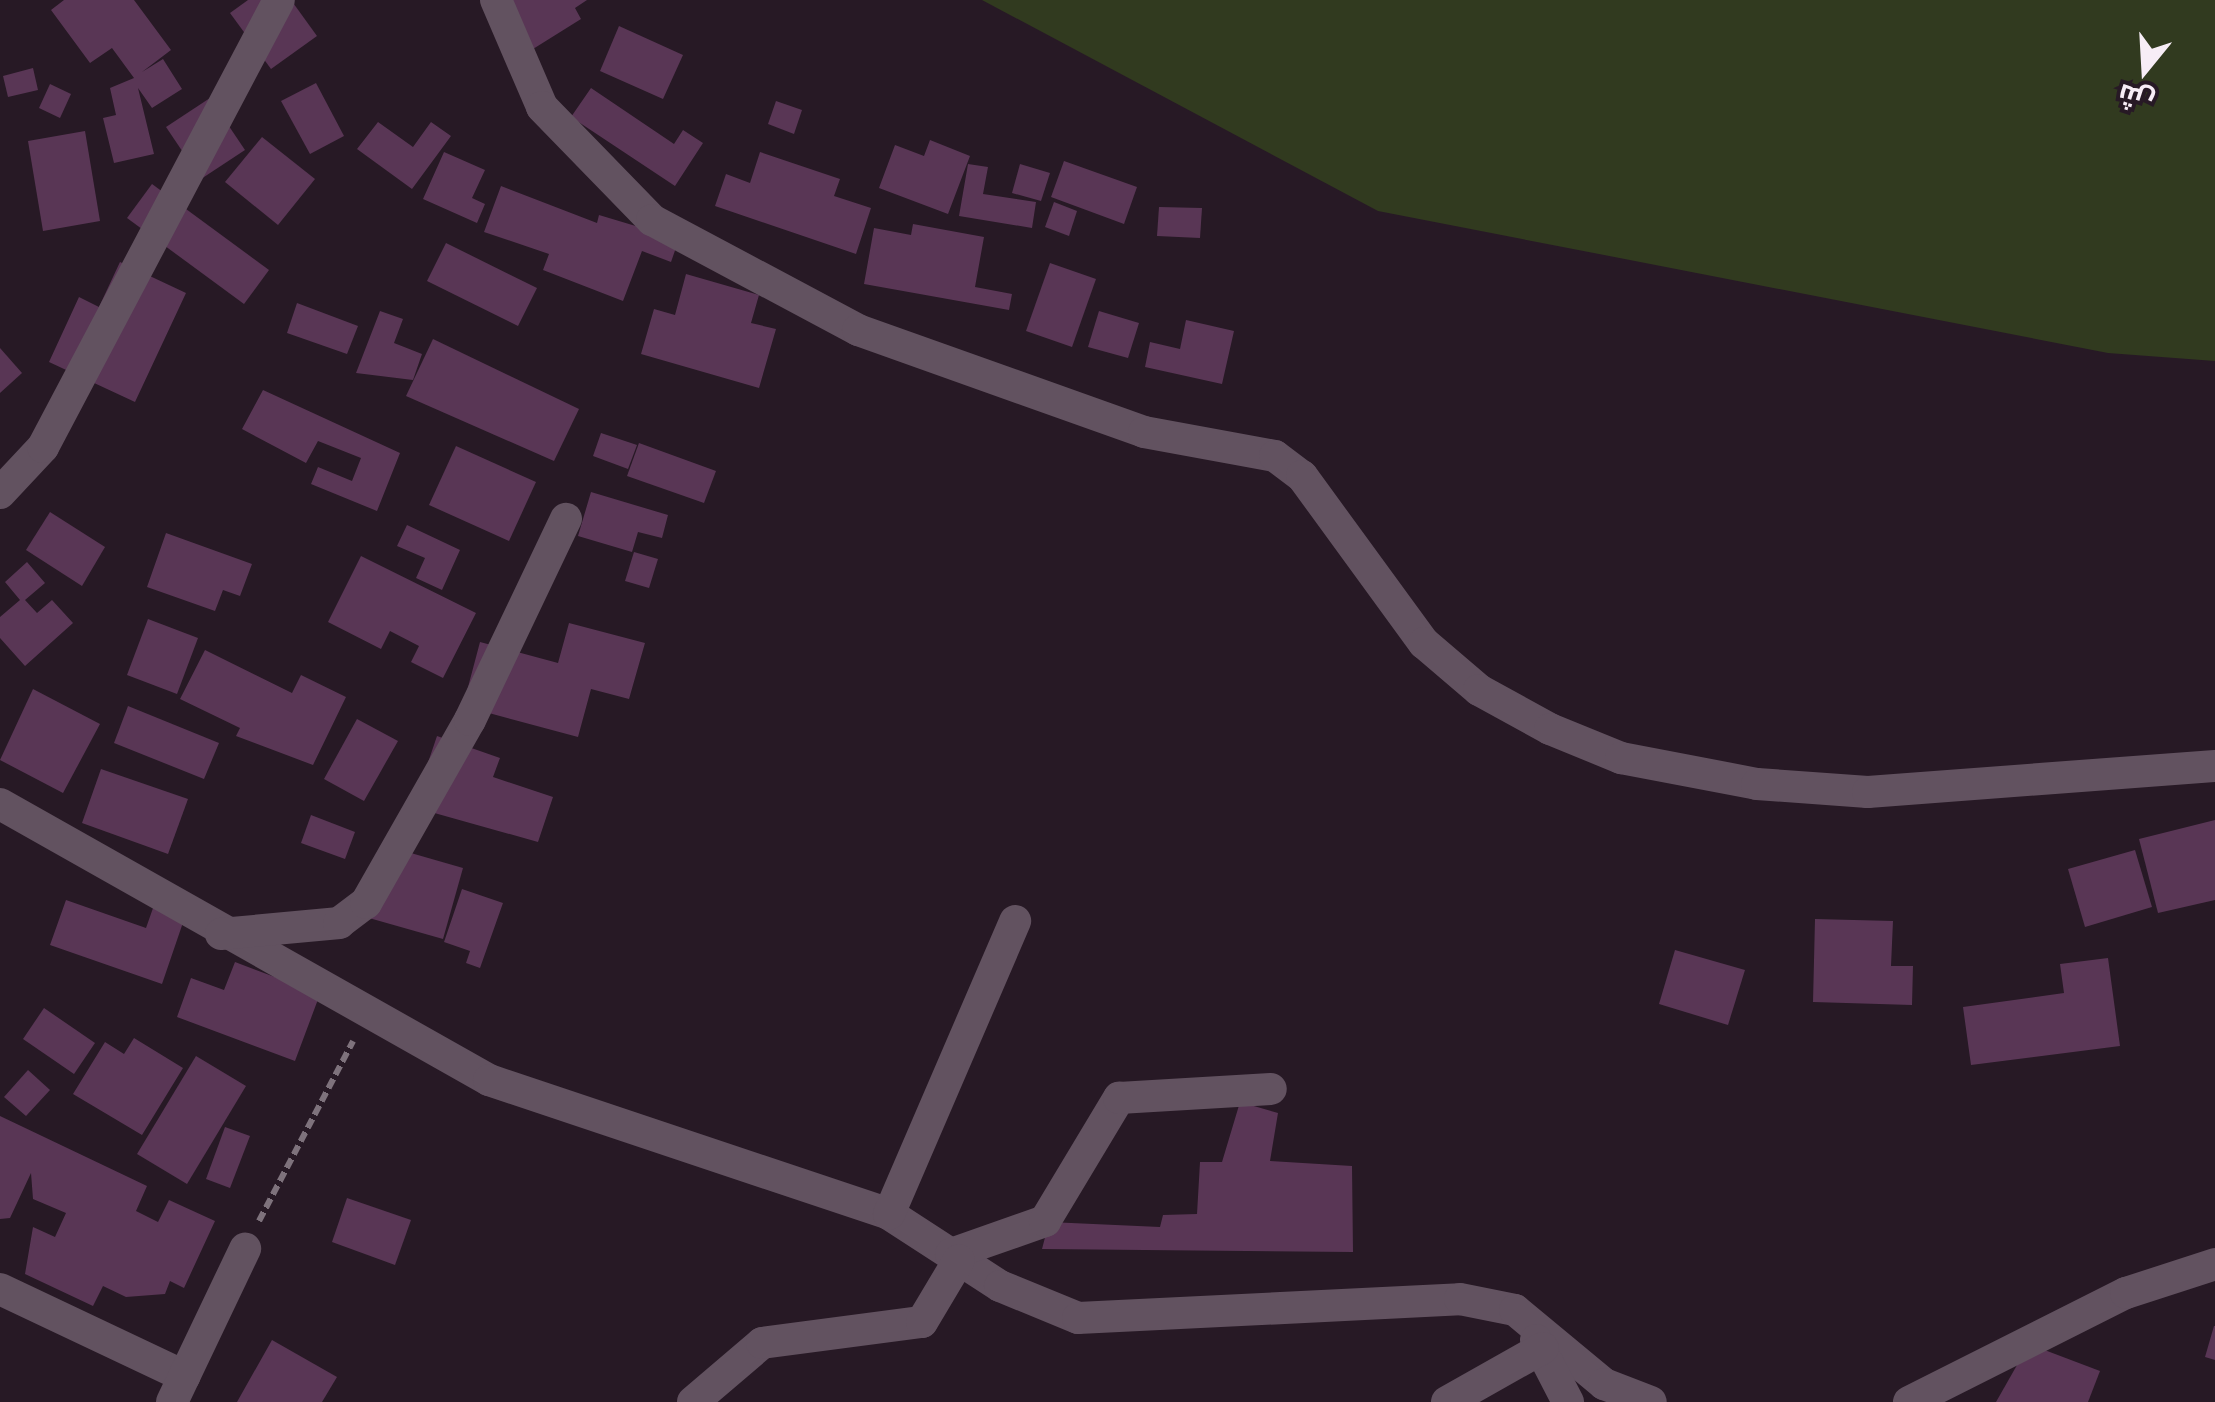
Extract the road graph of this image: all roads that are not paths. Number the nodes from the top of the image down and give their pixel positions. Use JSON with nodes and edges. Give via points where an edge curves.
{"nodes":[{"id":1,"x":279,"y":0,"type":"edge"},
{"id":2,"x":496,"y":0,"type":"edge"},
{"id":3,"x":0,"y":493,"type":"edge"},
{"id":4,"x":566,"y":519,"type":"dead end"},
{"id":5,"x":2215,"y":766,"type":"edge"},
{"id":6,"x":0,"y":804,"type":"edge"},
{"id":7,"x":1015,"y":921,"type":"dead end"},
{"id":8,"x":221,"y":934,"type":"junction"},
{"id":9,"x":1272,"y":1089,"type":"dead end"},
{"id":10,"x":888,"y":1214,"type":"junction"},
{"id":11,"x":245,"y":1249,"type":"road end"},
{"id":12,"x":955,"y":1257,"type":"junction"},
{"id":13,"x":2215,"y":1264,"type":"edge"},
{"id":14,"x":0,"y":1289,"type":"edge"},
{"id":15,"x":1515,"y":1310,"type":"junction"},
{"id":16,"x":1543,"y":1348,"type":"junction"},
{"id":17,"x":178,"y":1389,"type":"edge"},
{"id":18,"x":693,"y":1402,"type":"edge"},
{"id":19,"x":1447,"y":1402,"type":"edge"},
{"id":20,"x":1568,"y":1402,"type":"edge"},
{"id":21,"x":1651,"y":1402,"type":"edge"},
{"id":22,"x":1909,"y":1402,"type":"edge"}],
"edges":[{"from":1,"to":3,"type":"street","via":[[43,447]]},
{"from":2,"to":5,"type":"street","via":[[542,107],[652,220],[858,330],[1144,432],[1275,456],[1302,476],[1424,643],[1479,690],[1550,729],[1621,758],[1757,784],[1868,792]]},
{"from":4,"to":8,"type":"street","via":[[470,720],[366,903],[339,923]]},
{"from":6,"to":8,"type":"street"},
{"from":7,"to":10,"type":"street"},
{"from":8,"to":10,"type":"street","via":[[488,1080]]},
{"from":9,"to":12,"type":"street","via":[[1119,1098],[1045,1221]]},
{"from":10,"to":12,"type":"street"},
{"from":11,"to":17,"type":"street"},
{"from":12,"to":15,"type":"street","via":[[1078,1318],[1166,1320],[1378,1298]]},
{"from":12,"to":18,"type":"street","via":[[922,1322],[762,1343]]},
{"from":13,"to":22,"type":"street","via":[[2126,1293]]},
{"from":14,"to":17,"type":"street"},
{"from":15,"to":16,"type":"street"},
{"from":15,"to":21,"type":"street","via":[[1604,1384]]},
{"from":16,"to":19,"type":"street"},
{"from":16,"to":20,"type":"street"}]}
